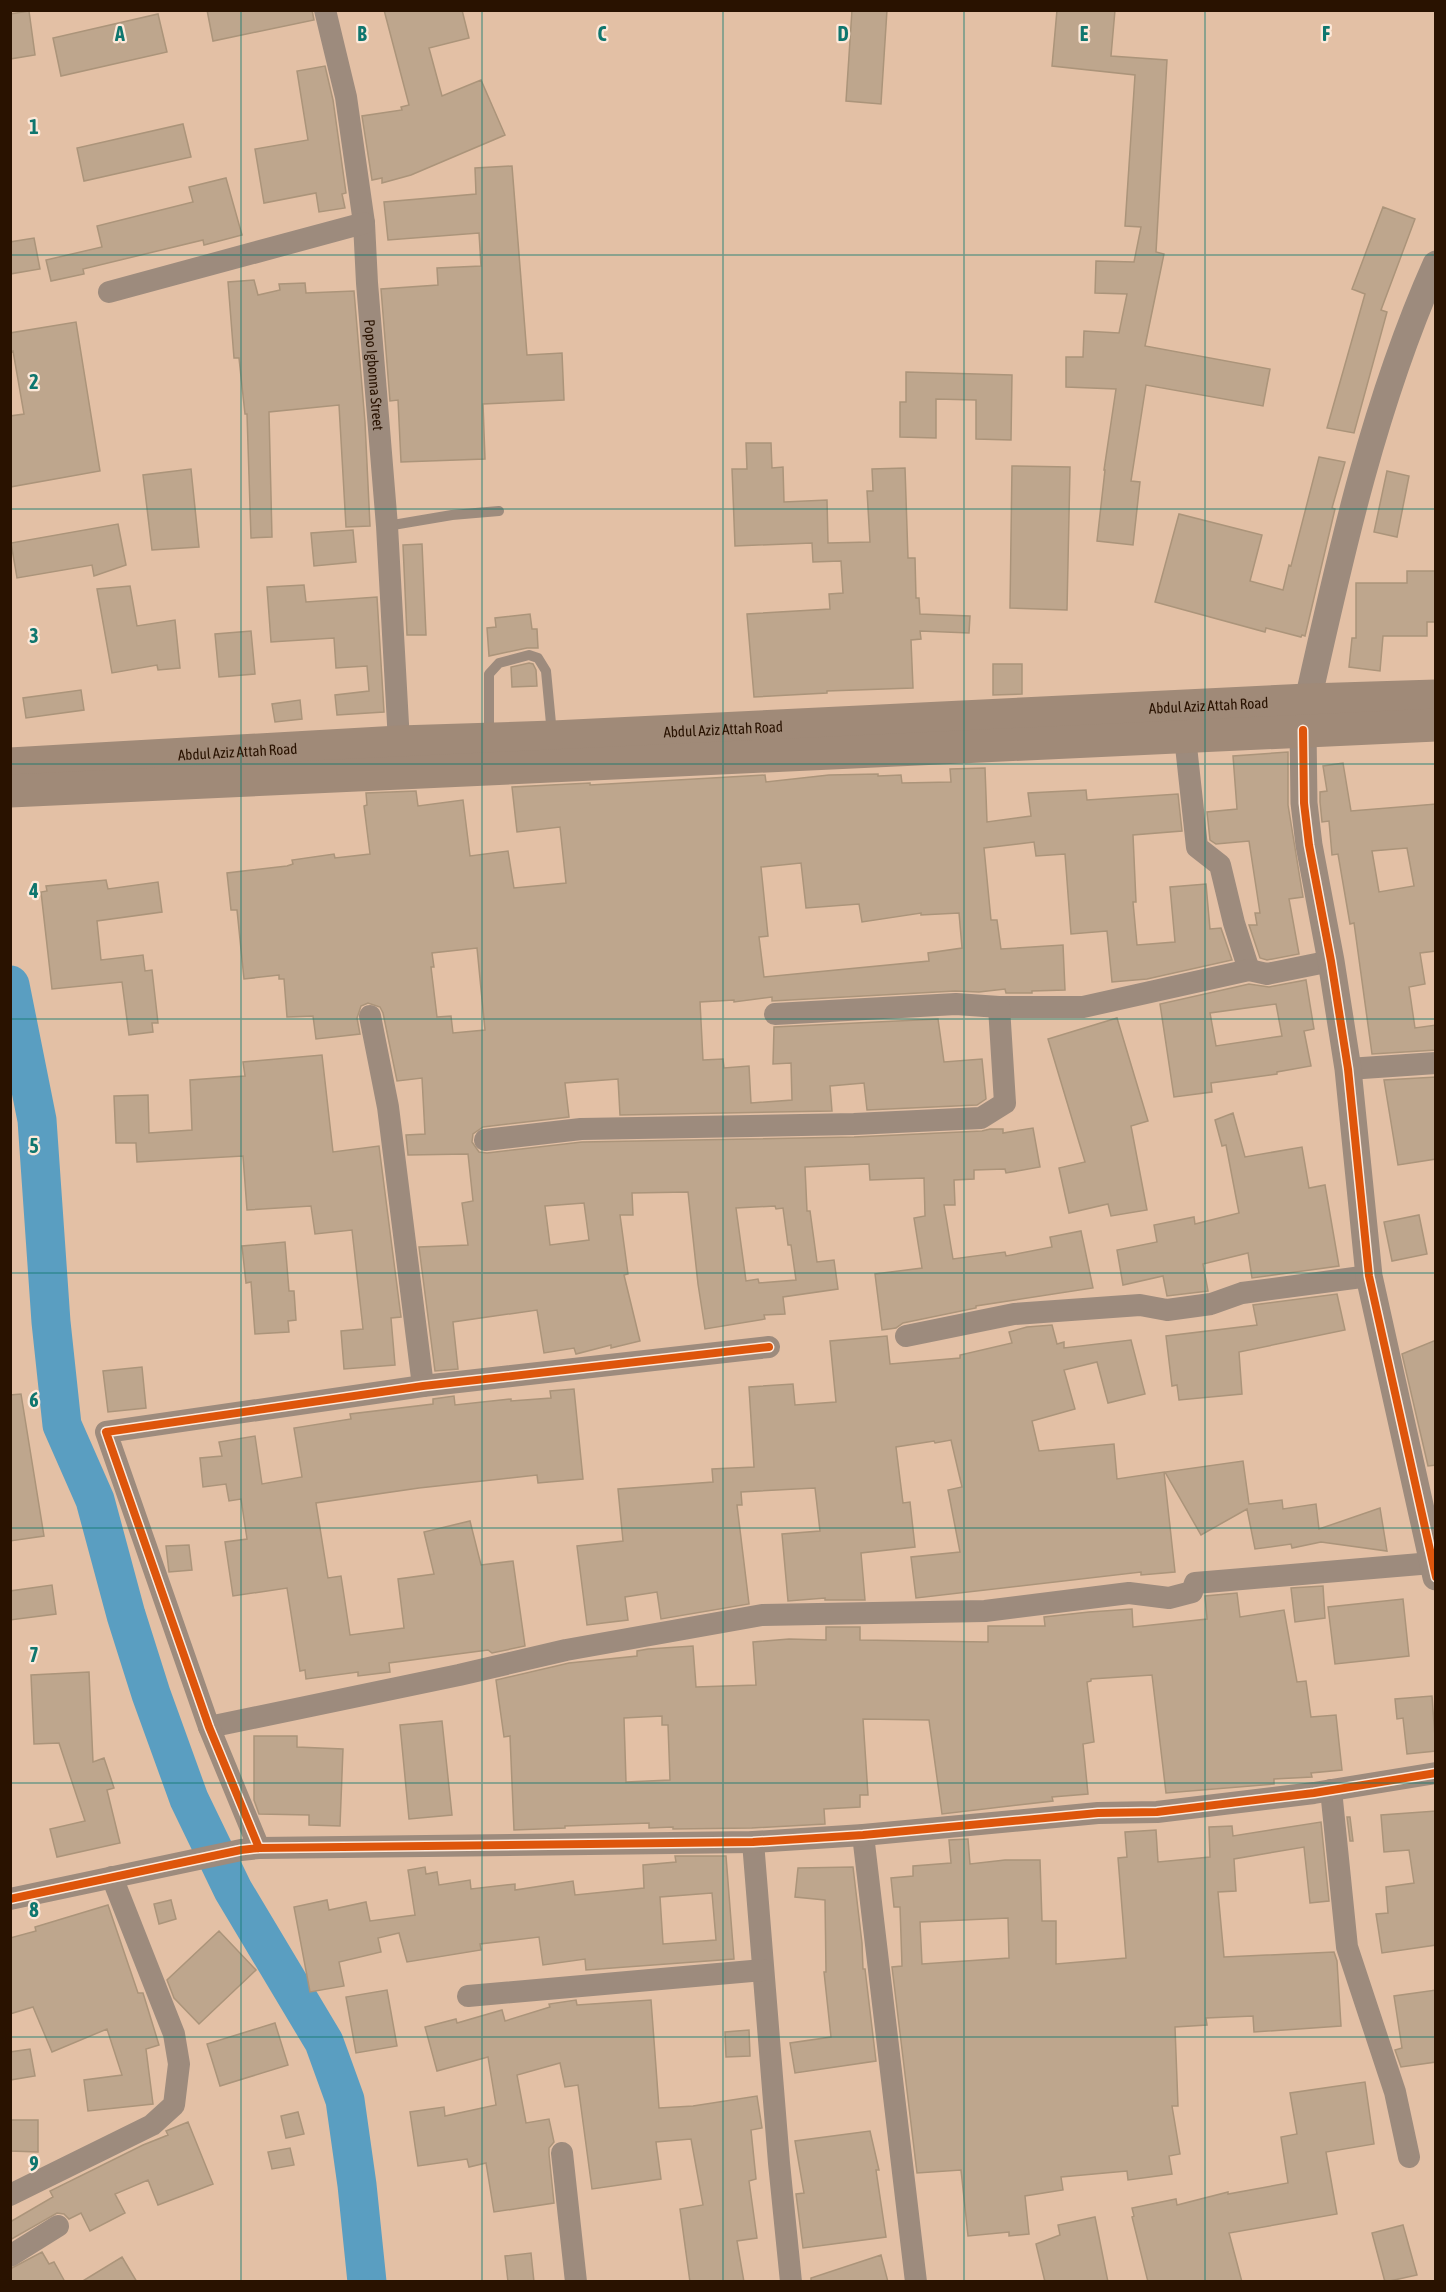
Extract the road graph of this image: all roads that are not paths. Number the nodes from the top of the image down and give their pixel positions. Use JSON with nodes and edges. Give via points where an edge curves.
{"nodes":[{"id":1,"x":325,"y":10,"type":"edge"},
{"id":2,"x":364,"y":224,"type":"junction"},
{"id":3,"x":1436,"y":264,"type":"edge"},
{"id":4,"x":109,"y":292,"type":"dead end"},
{"id":5,"x":499,"y":511,"type":"dead end"},
{"id":6,"x":387,"y":526,"type":"junction"},
{"id":7,"x":1436,"y":696,"type":"edge"},
{"id":8,"x":1306,"y":715,"type":"junction"},
{"id":9,"x":1436,"y":725,"type":"edge"},
{"id":10,"x":552,"y":737,"type":"junction"},
{"id":11,"x":1185,"y":737,"type":"junction"},
{"id":12,"x":489,"y":739,"type":"junction"},
{"id":13,"x":399,"y":742,"type":"junction"},
{"id":14,"x":17,"y":777,"type":"edge"},
{"id":15,"x":1331,"y":961,"type":"junction"},
{"id":16,"x":1249,"y":970,"type":"junction"},
{"id":17,"x":999,"y":1007,"type":"junction"},
{"id":18,"x":775,"y":1014,"type":"dead end"},
{"id":19,"x":370,"y":1016,"type":"dead end"},
{"id":20,"x":1436,"y":1063,"type":"edge"},
{"id":21,"x":1348,"y":1069,"type":"junction"},
{"id":22,"x":485,"y":1140,"type":"dead end"},
{"id":23,"x":1369,"y":1276,"type":"junction"},
{"id":24,"x":906,"y":1336,"type":"dead end"},
{"id":25,"x":769,"y":1347,"type":"dead end"},
{"id":26,"x":423,"y":1386,"type":"junction"},
{"id":27,"x":1434,"y":1570,"type":"edge"},
{"id":28,"x":209,"y":1727,"type":"junction"},
{"id":29,"x":1436,"y":1773,"type":"edge"},
{"id":30,"x":1331,"y":1790,"type":"junction"},
{"id":31,"x":863,"y":1835,"type":"junction"},
{"id":32,"x":753,"y":1842,"type":"junction"},
{"id":33,"x":250,"y":1849,"type":"junction"},
{"id":34,"x":112,"y":1877,"type":"junction"},
{"id":35,"x":10,"y":1899,"type":"edge"},
{"id":36,"x":763,"y":1970,"type":"junction"},
{"id":37,"x":468,"y":1996,"type":"dead end"},
{"id":38,"x":562,"y":2152,"type":"dead end"},
{"id":39,"x":1409,"y":2157,"type":"dead end"},
{"id":40,"x":10,"y":2195,"type":"edge"},
{"id":41,"x":58,"y":2226,"type":"dead end"},
{"id":42,"x":10,"y":2256,"type":"edge"},
{"id":43,"x":576,"y":2282,"type":"edge"},
{"id":44,"x":791,"y":2282,"type":"edge"},
{"id":45,"x":916,"y":2282,"type":"edge"}],
"edges":[{"from":1,"to":2,"type":"street","name":"Popo Igbonna Street","via":[[346,98]]},
{"from":2,"to":4,"type":"street"},
{"from":2,"to":6,"type":"street","name":"Popo Igbonna Street"},
{"from":3,"to":8,"type":"street","via":[[1401,350],[1372,438],[1340,556]]},
{"from":5,"to":6,"type":"lane"},
{"from":6,"to":13,"type":"street","name":"Popo Igbonna Street"},
{"from":7,"to":8,"type":"highway","name":"Abdul Aziz Attah Road"},
{"from":8,"to":9,"type":"highway","name":"Abdul Aziz Attah Road"},
{"from":8,"to":10,"type":"highway","name":"Abdul Aziz Attah Road"},
{"from":8,"to":11,"type":"highway","name":"Abdul Aziz Attah Road"},
{"from":8,"to":15,"type":"street","via":[[1307,824]]},
{"from":10,"to":12,"type":"highway","name":"Abdul Aziz Attah Road"},
{"from":10,"to":12,"type":"lane","via":[[546,671],[538,658],[529,655],[499,663],[489,674]]},
{"from":11,"to":14,"type":"highway","name":"Abdul Aziz Attah Road"},
{"from":11,"to":16,"type":"street","via":[[1197,847],[1220,865]]},
{"from":12,"to":13,"type":"highway","name":"Abdul Aziz Attah Road"},
{"from":13,"to":14,"type":"highway","name":"Abdul Aziz Attah Road"},
{"from":15,"to":16,"type":"street","via":[[1267,974]]},
{"from":15,"to":21,"type":"street"},
{"from":16,"to":17,"type":"street","via":[[1083,1007]]},
{"from":17,"to":18,"type":"street","via":[[956,1004]]},
{"from":17,"to":22,"type":"street","via":[[1005,1103],[981,1118],[581,1129]]},
{"from":19,"to":26,"type":"street","via":[[388,1107]]},
{"from":20,"to":21,"type":"street"},
{"from":21,"to":23,"type":"street"},
{"from":23,"to":24,"type":"street","via":[[1242,1293],[1211,1305],[1167,1310],[1140,1305],[1014,1314]]},
{"from":23,"to":27,"type":"street"},
{"from":25,"to":26,"type":"street"},
{"from":26,"to":28,"type":"street","via":[[106,1431]]},
{"from":27,"to":28,"type":"street","via":[[1195,1584],[1192,1592],[1169,1598],[1129,1593],[985,1611],[762,1615],[566,1650]]},
{"from":28,"to":33,"type":"street"},
{"from":29,"to":30,"type":"street"},
{"from":30,"to":31,"type":"street","via":[[1157,1812],[1098,1813]]},
{"from":30,"to":39,"type":"street","via":[[1347,1947],[1395,2092]]},
{"from":31,"to":32,"type":"street"},
{"from":31,"to":45,"type":"street"},
{"from":32,"to":33,"type":"street"},
{"from":32,"to":36,"type":"street"},
{"from":33,"to":34,"type":"street"},
{"from":34,"to":35,"type":"street"},
{"from":34,"to":40,"type":"street","via":[[174,2034],[179,2064],[174,2104],[152,2125]]},
{"from":36,"to":37,"type":"street"},
{"from":36,"to":44,"type":"street"},
{"from":38,"to":43,"type":"street"},
{"from":41,"to":42,"type":"street"}]}
